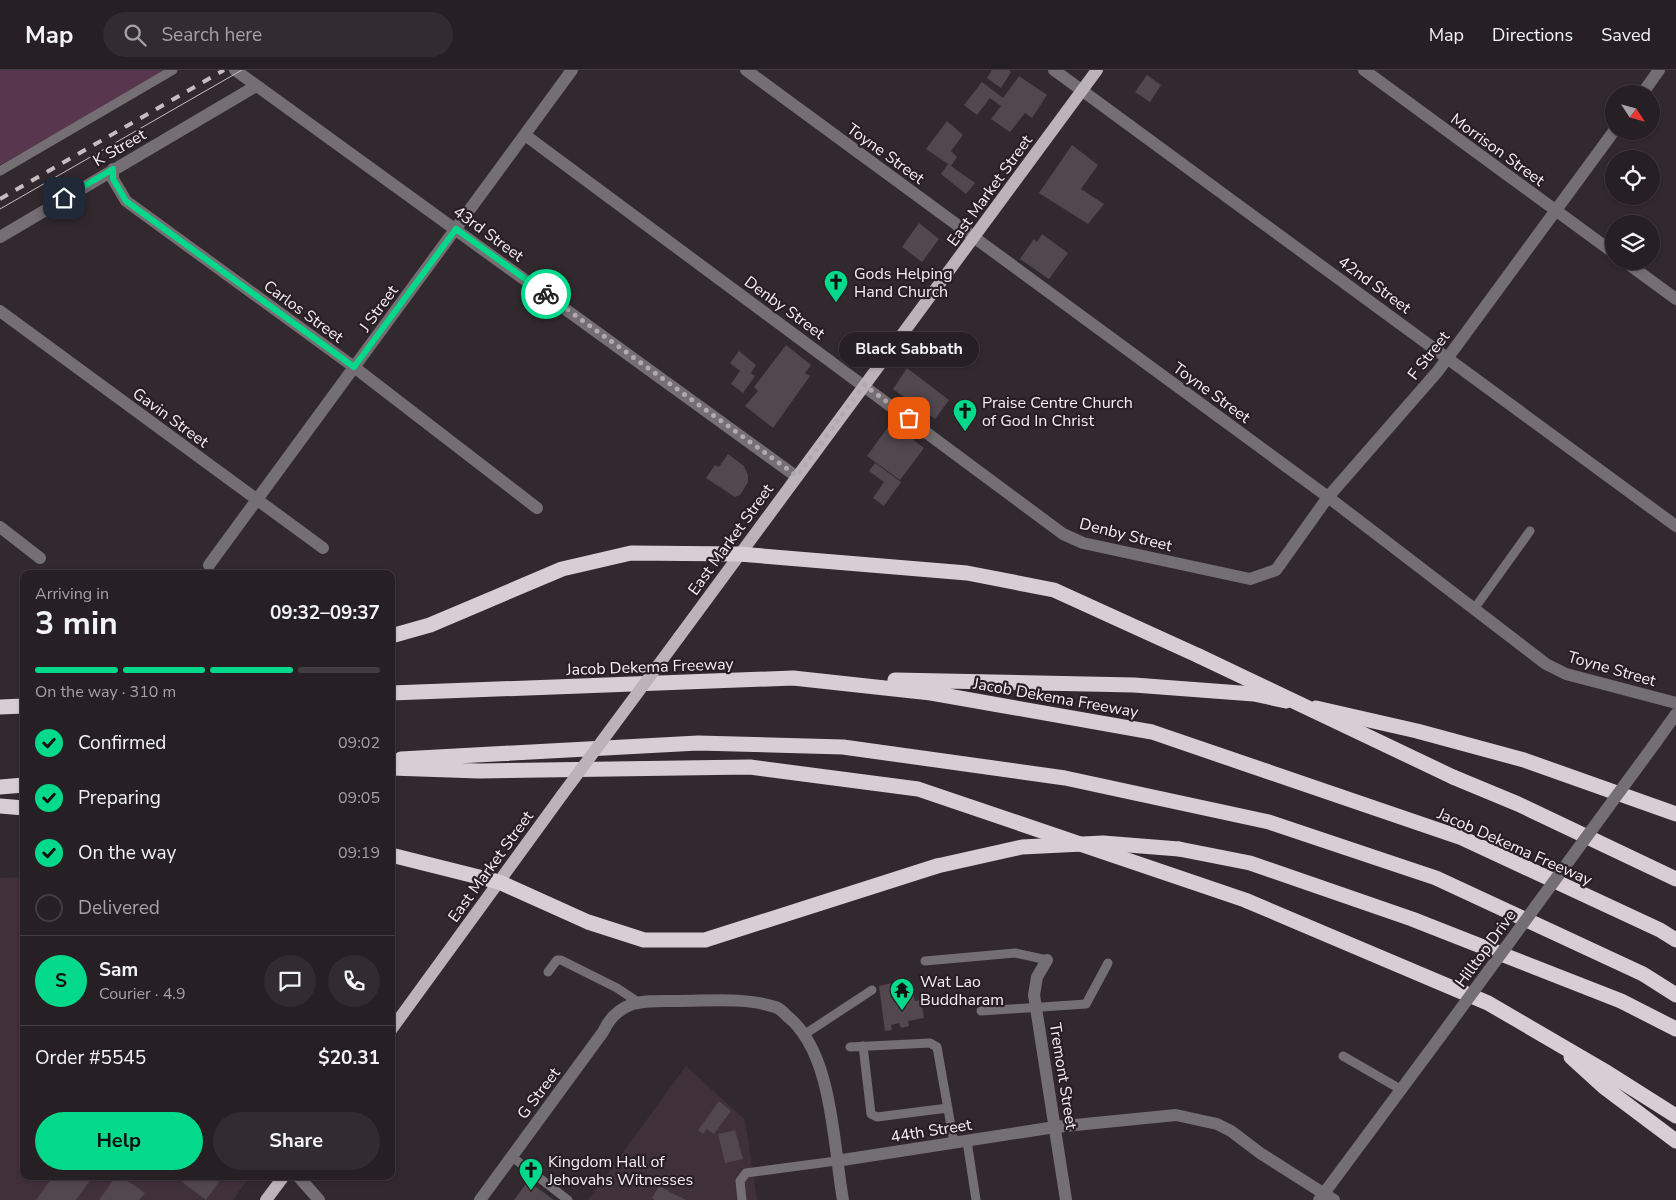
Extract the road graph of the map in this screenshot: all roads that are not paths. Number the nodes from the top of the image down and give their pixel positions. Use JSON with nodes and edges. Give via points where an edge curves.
{"nodes":[{"id":1,"x":173,"y":70,"type":"edge"},
{"id":2,"x":235,"y":70,"type":"edge"},
{"id":3,"x":572,"y":70,"type":"edge"},
{"id":4,"x":746,"y":70,"type":"edge"},
{"id":5,"x":1054,"y":70,"type":"edge"},
{"id":6,"x":1097,"y":70,"type":"edge"},
{"id":7,"x":1364,"y":70,"type":"edge"},
{"id":8,"x":1659,"y":70,"type":"edge"},
{"id":9,"x":1648,"y":85,"type":"edge"},
{"id":10,"x":256,"y":86,"type":"junction"},
{"id":11,"x":1082,"y":90,"type":"junction"},
{"id":12,"x":524,"y":135,"type":"junction"},
{"id":13,"x":1607,"y":140,"type":"edge"},
{"id":14,"x":113,"y":169,"type":"junction"},
{"id":15,"x":0,"y":171,"type":"edge"},
{"id":16,"x":1556,"y":211,"type":"junction"},
{"id":17,"x":456,"y":229,"type":"junction"},
{"id":18,"x":0,"y":237,"type":"edge"},
{"id":19,"x":974,"y":238,"type":"junction"},
{"id":20,"x":1605,"y":247,"type":"edge"},
{"id":21,"x":1636,"y":270,"type":"edge"},
{"id":22,"x":1676,"y":299,"type":"edge"},
{"id":23,"x":0,"y":311,"type":"edge"},
{"id":24,"x":1448,"y":357,"type":"junction"},
{"id":25,"x":354,"y":367,"type":"junction"},
{"id":26,"x":864,"y":385,"type":"junction"},
{"id":27,"x":797,"y":476,"type":"junction"},
{"id":28,"x":1328,"y":497,"type":"junction"},
{"id":29,"x":257,"y":500,"type":"junction"},
{"id":30,"x":537,"y":508,"type":"dead end"},
{"id":31,"x":1676,"y":526,"type":"edge"},
{"id":32,"x":0,"y":527,"type":"edge"},
{"id":33,"x":1530,"y":531,"type":"dead end"},
{"id":34,"x":323,"y":548,"type":"dead end"},
{"id":35,"x":739,"y":554,"type":"junction"},
{"id":36,"x":40,"y":558,"type":"dead end"},
{"id":37,"x":209,"y":565,"type":"dead end"},
{"id":38,"x":1250,"y":579,"type":"joint"},
{"id":39,"x":1474,"y":609,"type":"junction"},
{"id":40,"x":395,"y":635,"type":"edge"},
{"id":41,"x":792,"y":678,"type":"junction"},
{"id":42,"x":395,"y":693,"type":"edge"},
{"id":43,"x":1676,"y":703,"type":"edge"},
{"id":44,"x":20,"y":705,"type":"edge"},
{"id":45,"x":3,"y":707,"type":"edge"},
{"id":46,"x":1676,"y":714,"type":"edge"},
{"id":47,"x":395,"y":760,"type":"edge"},
{"id":48,"x":395,"y":768,"type":"edge"},
{"id":49,"x":20,"y":785,"type":"edge"},
{"id":50,"x":0,"y":787,"type":"edge"},
{"id":51,"x":0,"y":806,"type":"edge"},
{"id":52,"x":20,"y":808,"type":"edge"},
{"id":53,"x":1675,"y":814,"type":"edge"},
{"id":54,"x":395,"y":856,"type":"edge"},
{"id":55,"x":1676,"y":879,"type":"edge"},
{"id":56,"x":499,"y":882,"type":"junction"},
{"id":57,"x":1676,"y":940,"type":"edge"},
{"id":58,"x":1047,"y":960,"type":"joint"},
{"id":59,"x":925,"y":961,"type":"dead end"},
{"id":60,"x":1108,"y":963,"type":"dead end"},
{"id":61,"x":548,"y":972,"type":"dead end"},
{"id":62,"x":872,"y":990,"type":"dead end"},
{"id":63,"x":1676,"y":995,"type":"edge"},
{"id":64,"x":638,"y":1002,"type":"junction"},
{"id":65,"x":1036,"y":1006,"type":"junction"},
{"id":66,"x":981,"y":1011,"type":"dead end"},
{"id":67,"x":395,"y":1021,"type":"edge"},
{"id":68,"x":1676,"y":1029,"type":"edge"},
{"id":69,"x":805,"y":1034,"type":"junction"},
{"id":70,"x":1558,"y":1043,"type":"junction"},
{"id":71,"x":863,"y":1046,"type":"junction"},
{"id":72,"x":850,"y":1047,"type":"dead end"},
{"id":73,"x":1343,"y":1056,"type":"dead end"},
{"id":74,"x":1400,"y":1089,"type":"junction"},
{"id":75,"x":948,"y":1108,"type":"junction"},
{"id":76,"x":1676,"y":1116,"type":"edge"},
{"id":77,"x":1055,"y":1128,"type":"junction"},
{"id":78,"x":968,"y":1141,"type":"junction"},
{"id":79,"x":1676,"y":1141,"type":"edge"},
{"id":80,"x":954,"y":1143,"type":"junction"},
{"id":81,"x":511,"y":1156,"type":"junction"},
{"id":82,"x":836,"y":1161,"type":"junction"},
{"id":83,"x":281,"y":1180,"type":"edge"},
{"id":84,"x":302,"y":1180,"type":"edge"},
{"id":85,"x":1326,"y":1198,"type":"edge"},
{"id":86,"x":484,"y":1199,"type":"edge"},
{"id":87,"x":266,"y":1200,"type":"edge"},
{"id":88,"x":319,"y":1200,"type":"edge"},
{"id":89,"x":568,"y":1200,"type":"edge"},
{"id":90,"x":742,"y":1200,"type":"edge"},
{"id":91,"x":843,"y":1200,"type":"edge"},
{"id":92,"x":976,"y":1200,"type":"edge"},
{"id":93,"x":1066,"y":1200,"type":"edge"}],
"edges":[{"from":1,"to":15,"type":"lane"},
{"from":2,"to":10,"type":"street","name":"43rd Street"},
{"from":3,"to":12,"type":"street","name":"J Street"},
{"from":4,"to":19,"type":"street","name":"Toyne Street"},
{"from":5,"to":11,"type":"street","name":"42nd Street"},
{"from":6,"to":11,"type":"main road","name":"East Market Street"},
{"from":7,"to":16,"type":"street","name":"Morrison Street"},
{"from":8,"to":9,"type":"street"},
{"from":10,"to":14,"type":"street","name":"K Street"},
{"from":10,"to":17,"type":"street","name":"43rd Street"},
{"from":11,"to":19,"type":"main road","name":"East Market Street"},
{"from":11,"to":24,"type":"street","name":"42nd Street"},
{"from":12,"to":17,"type":"street","name":"J Street"},
{"from":12,"to":26,"type":"street","name":"Denby Street"},
{"from":13,"to":16,"type":"street","name":"F Street"},
{"from":14,"to":18,"type":"street","name":"K Street"},
{"from":14,"to":25,"type":"street","name":"Carlos Street","via":[[113,179],[126,201]]},
{"from":16,"to":20,"type":"street","name":"Morrison Street"},
{"from":16,"to":24,"type":"street","name":"F Street"},
{"from":17,"to":25,"type":"street","name":"J Street"},
{"from":17,"to":27,"type":"street","name":"43rd Street"},
{"from":19,"to":26,"type":"main road","name":"East Market Street"},
{"from":19,"to":28,"type":"street","name":"Toyne Street"},
{"from":21,"to":22,"type":"street"},
{"from":23,"to":29,"type":"street","name":"Gavin Street"},
{"from":24,"to":28,"type":"street","name":"F Street"},
{"from":24,"to":31,"type":"street","name":"42nd Street"},
{"from":25,"to":29,"type":"street","name":"J Street"},
{"from":25,"to":30,"type":"street","name":"Carlos Street"},
{"from":26,"to":27,"type":"main road","name":"East Market Street"},
{"from":26,"to":38,"type":"street","name":"Denby Street","via":[[1063,534],[1083,543]]},
{"from":27,"to":35,"type":"main road","name":"East Market Street"},
{"from":28,"to":38,"type":"street","name":"F Street","via":[[1276,570]]},
{"from":28,"to":39,"type":"street","name":"Toyne Street"},
{"from":29,"to":34,"type":"street","name":"Gavin Street"},
{"from":29,"to":37,"type":"street","name":"J Street"},
{"from":32,"to":36,"type":"street"},
{"from":33,"to":39,"type":"lane"},
{"from":35,"to":40,"type":"highway","via":[[631,553],[562,569],[430,625]]},
{"from":35,"to":55,"type":"highway","bridge":true,"via":[[967,572],[1054,590]]},
{"from":35,"to":56,"type":"main road","name":"East Market Street","bridge":true},
{"from":39,"to":43,"type":"street","name":"Toyne Street","via":[[1546,664],[1566,674]]},
{"from":41,"to":42,"type":"highway","name":"Jacob Dekema Freeway"},
{"from":41,"to":53,"type":"highway","via":[[1134,685],[1254,694],[1473,745]]},
{"from":41,"to":57,"type":"highway","name":"Jacob Dekema Freeway","via":[[931,693],[1152,732],[1462,838]]},
{"from":44,"to":45,"type":"highway"},
{"from":46,"to":74,"type":"street","name":"Hilltop Drive","bridge":true},
{"from":47,"to":63,"type":"highway","via":[[707,743],[843,747],[1065,778],[1269,822],[1436,878],[1643,974]]},
{"from":48,"to":70,"type":"highway","via":[[479,771],[750,767],[918,789],[1245,900],[1488,1004]]},
{"from":49,"to":50,"type":"highway"},
{"from":51,"to":52,"type":"highway"},
{"from":54,"to":56,"type":"highway"},
{"from":56,"to":67,"type":"main road","name":"East Market Street"},
{"from":56,"to":68,"type":"highway","bridge":true,"via":[[588,922],[644,940],[705,940],[937,866],[1022,847],[1103,843],[1179,849],[1250,863],[1412,919],[1621,1001]]},
{"from":58,"to":59,"type":"lane","via":[[1015,954]]},
{"from":58,"to":65,"type":"street","name":"Tremont Street","via":[[1037,977]]},
{"from":60,"to":65,"type":"lane","via":[[1086,1004]]},
{"from":61,"to":64,"type":"lane","via":[[557,960],[561,960]]},
{"from":62,"to":69,"type":"lane"},
{"from":64,"to":69,"type":"street","via":[[752,1002],[777,1007]]},
{"from":64,"to":81,"type":"street","name":"G Street","via":[[623,1007],[609,1019],[603,1032]]},
{"from":65,"to":66,"type":"lane"},
{"from":65,"to":77,"type":"street","name":"Tremont Street"},
{"from":69,"to":82,"type":"street","via":[[826,1083]]},
{"from":70,"to":76,"type":"highway"},
{"from":70,"to":79,"type":"highway","via":[[1604,1087]]},
{"from":71,"to":72,"type":"lane"},
{"from":71,"to":75,"type":"lane","via":[[930,1043],[937,1047]]},
{"from":71,"to":75,"type":"lane","via":[[871,1114],[877,1118]]},
{"from":73,"to":74,"type":"lane"},
{"from":74,"to":85,"type":"street","name":"Hilltop Drive"},
{"from":75,"to":80,"type":"lane"},
{"from":77,"to":78,"type":"street","name":"44th Street"},
{"from":77,"to":85,"type":"street","name":"44th Street","via":[[1176,1114],[1217,1124]]},
{"from":77,"to":93,"type":"street","name":"Tremont Street"},
{"from":78,"to":80,"type":"street","name":"44th Street"},
{"from":78,"to":92,"type":"lane"},
{"from":80,"to":82,"type":"street","name":"44th Street"},
{"from":81,"to":86,"type":"street","name":"G Street"},
{"from":81,"to":89,"type":"lane"},
{"from":82,"to":90,"type":"lane","via":[[746,1173],[740,1181]]},
{"from":82,"to":91,"type":"street"},
{"from":83,"to":87,"type":"main road"},
{"from":84,"to":88,"type":"street"}]}
